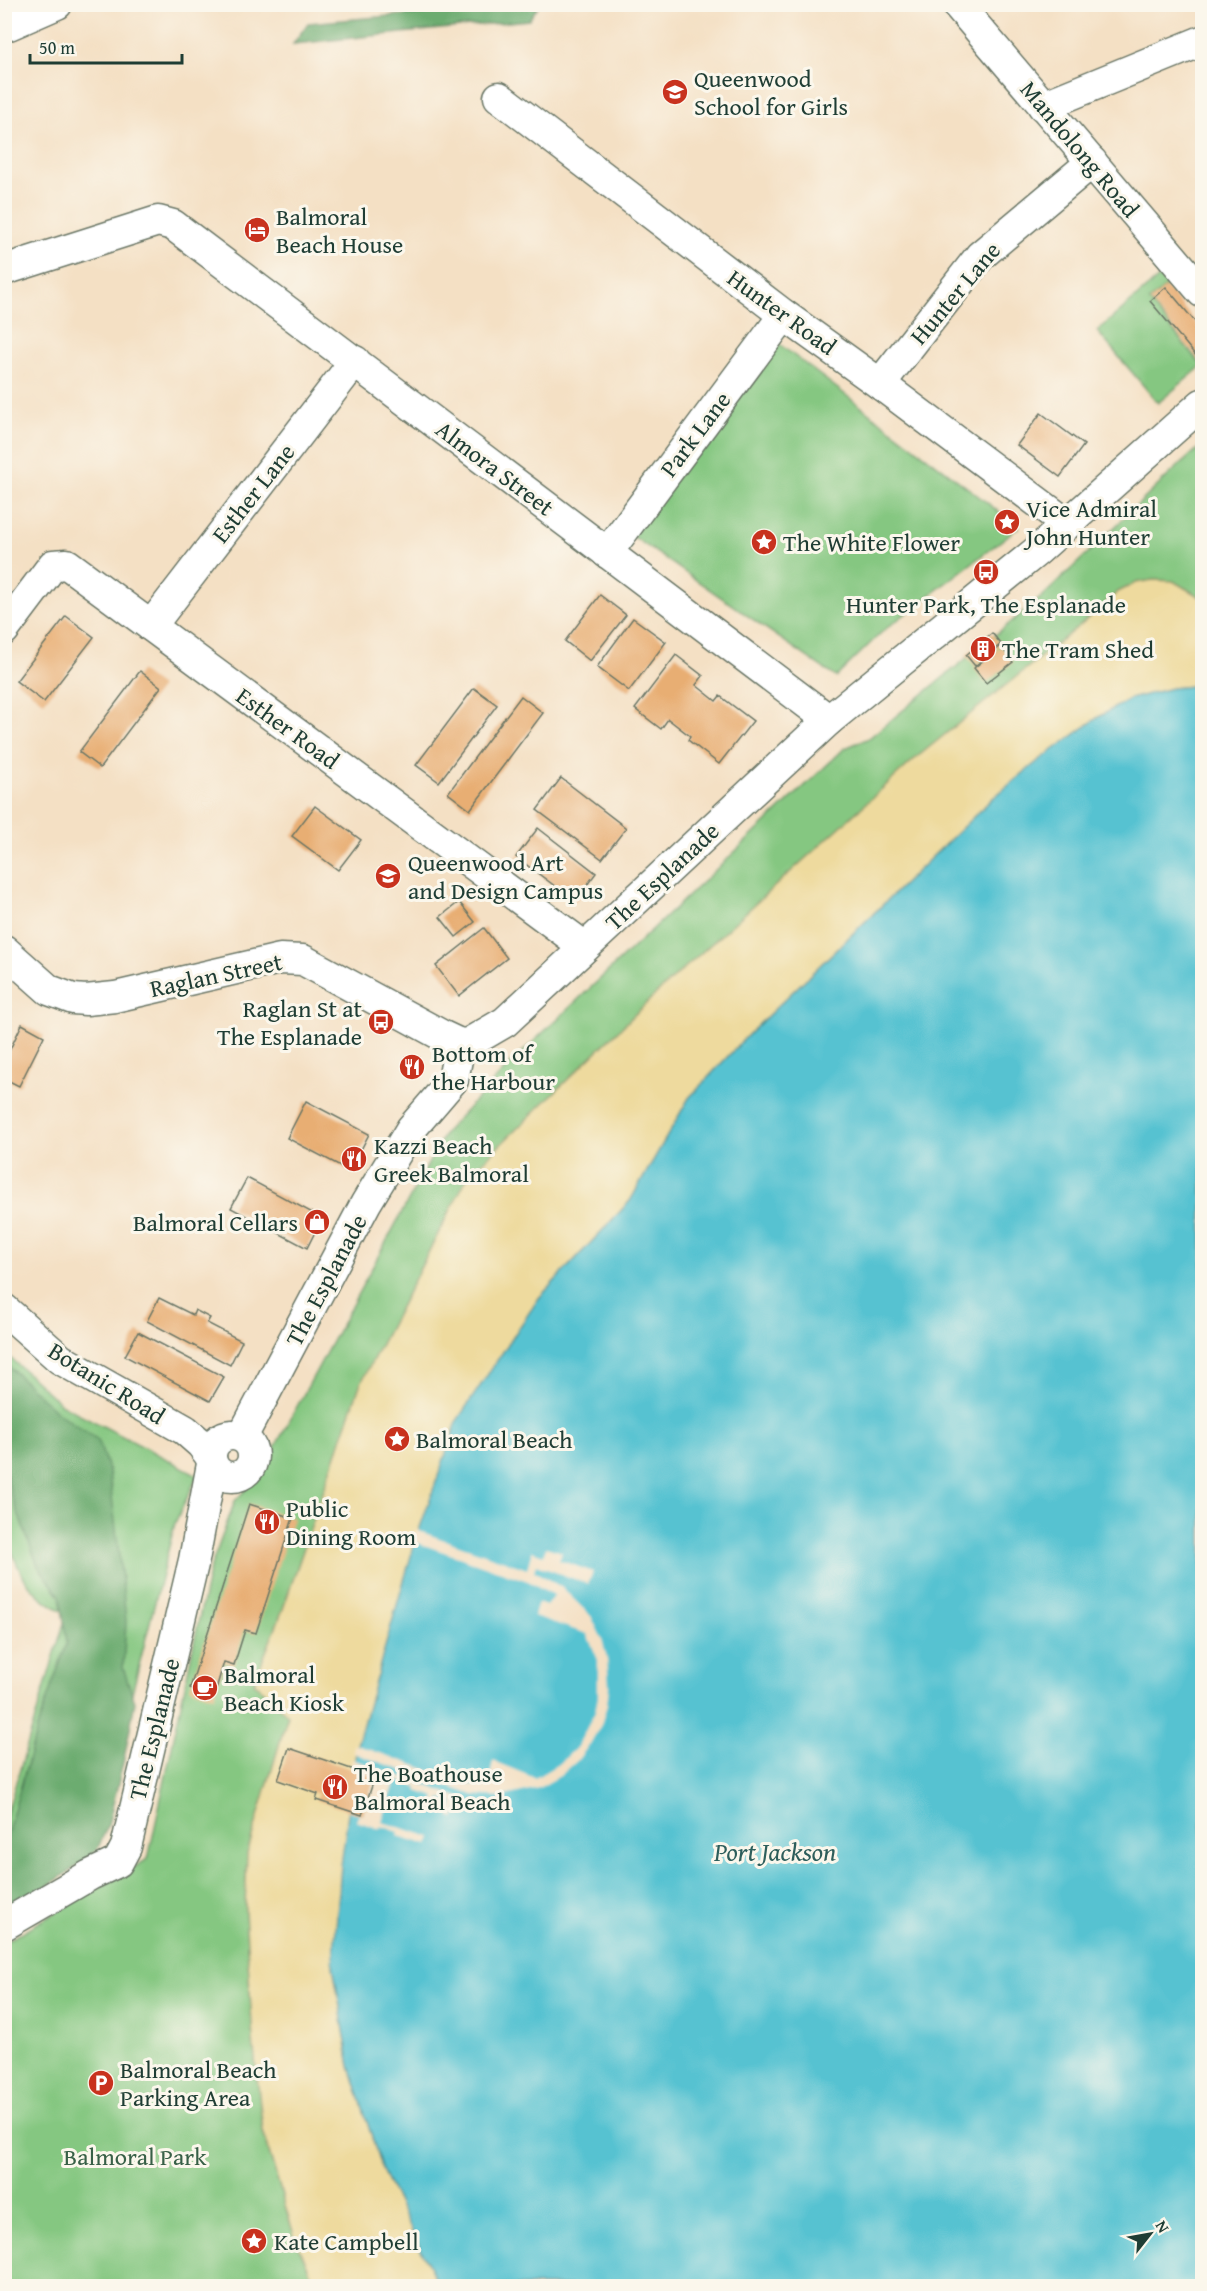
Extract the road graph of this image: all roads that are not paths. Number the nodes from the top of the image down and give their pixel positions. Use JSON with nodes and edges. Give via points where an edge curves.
{"nodes":[{"id":1,"x":57,"y":4,"type":"edge"},
{"id":2,"x":957,"y":4,"type":"edge"},
{"id":3,"x":9,"y":25,"type":"dead end"},
{"id":4,"x":1203,"y":41,"type":"edge"},
{"id":5,"x":499,"y":98,"type":"dead end"},
{"id":6,"x":1043,"y":106,"type":"junction"},
{"id":7,"x":1092,"y":162,"type":"junction"},
{"id":8,"x":4,"y":270,"type":"edge"},
{"id":9,"x":1203,"y":292,"type":"edge"},
{"id":10,"x":784,"y":315,"type":"junction"},
{"id":11,"x":355,"y":361,"type":"junction"},
{"id":12,"x":880,"y":384,"type":"junction"},
{"id":13,"x":1203,"y":404,"type":"edge"},
{"id":14,"x":1066,"y":525,"type":"junction"},
{"id":15,"x":607,"y":553,"type":"junction"},
{"id":16,"x":151,"y":626,"type":"junction"},
{"id":17,"x":4,"y":630,"type":"edge"},
{"id":18,"x":829,"y":720,"type":"junction"},
{"id":19,"x":585,"y":947,"type":"junction"},
{"id":20,"x":4,"y":950,"type":"edge"},
{"id":21,"x":460,"y":1044,"type":"junction"},
{"id":22,"x":4,"y":1309,"type":"edge"},
{"id":23,"x":224,"y":1455,"type":"junction"},
{"id":24,"x":4,"y":1925,"type":"edge"}],
"edges":[{"from":1,"to":3,"type":"street"},
{"from":2,"to":6,"type":"street","name":"Mandolong Road"},
{"from":4,"to":6,"type":"street"},
{"from":5,"to":10,"type":"street","name":"Hunter Road"},
{"from":6,"to":7,"type":"street","name":"Mandolong Road"},
{"from":7,"to":9,"type":"street","name":"Mandolong Road"},
{"from":7,"to":12,"type":"street","name":"Hunter Lane","via":[[980,256]]},
{"from":8,"to":11,"type":"street","name":"Almora Street","via":[[159,221],[173,225]]},
{"from":10,"to":12,"type":"street","name":"Hunter Road"},
{"from":10,"to":15,"type":"street","name":"Park Lane"},
{"from":11,"to":15,"type":"street","name":"Almora Street"},
{"from":11,"to":16,"type":"street","name":"Esther Lane"},
{"from":12,"to":14,"type":"street","name":"Hunter Road"},
{"from":13,"to":14,"type":"street","name":"The Esplanade"},
{"from":14,"to":18,"type":"street","name":"The Esplanade"},
{"from":15,"to":18,"type":"street","name":"Almora Street"},
{"from":16,"to":17,"type":"street","name":"Esther Road","via":[[67,564],[53,565]]},
{"from":16,"to":19,"type":"street","name":"Esther Road"},
{"from":18,"to":19,"type":"street","name":"The Esplanade"},
{"from":19,"to":21,"type":"street","name":"The Esplanade","via":[[505,1022],[469,1043]]},
{"from":20,"to":21,"type":"street","name":"Raglan Street","via":[[49,990],[86,1000],[280,959],[303,960]]},
{"from":21,"to":23,"type":"street","name":"The Esplanade","via":[[453,1080],[411,1129]]},
{"from":22,"to":23,"type":"street","name":"Botanic Road","via":[[60,1359]]},
{"from":23,"to":24,"type":"street","name":"The Esplanade","via":[[194,1560],[126,1847],[118,1862]]}]}
